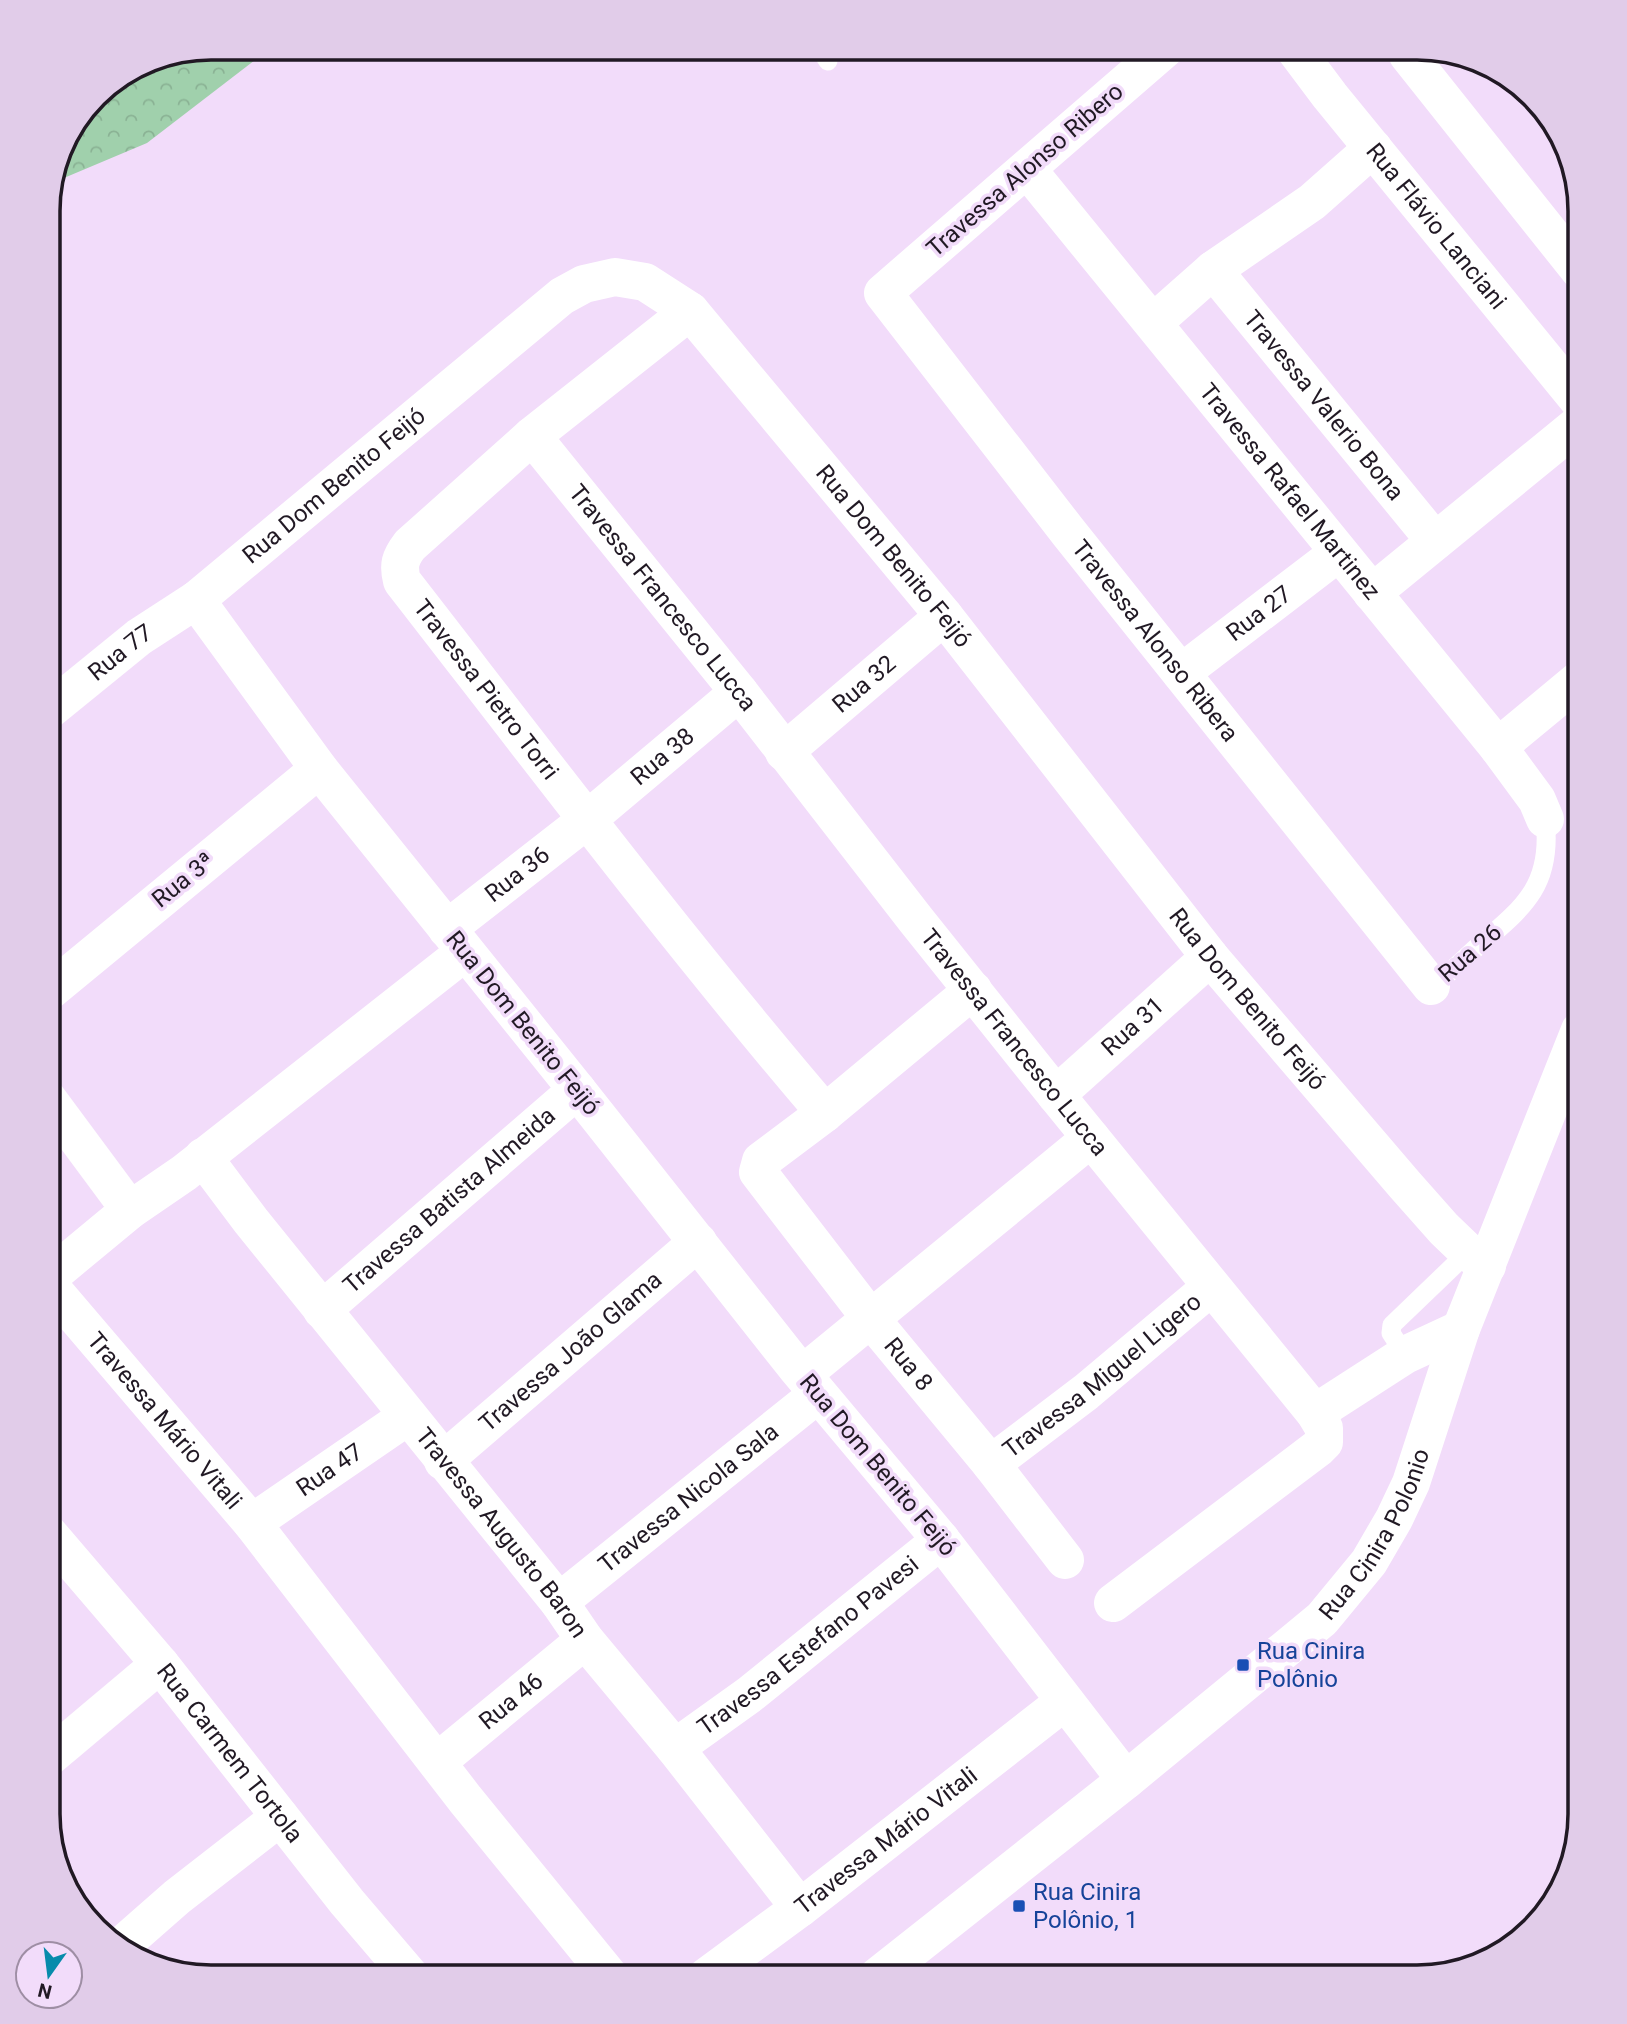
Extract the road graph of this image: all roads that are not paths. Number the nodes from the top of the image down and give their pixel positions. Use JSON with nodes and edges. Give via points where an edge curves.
{"nodes":[{"id":1,"x":1151,"y":60,"type":"edge"},
{"id":2,"x":1303,"y":60,"type":"edge"},
{"id":3,"x":1412,"y":60,"type":"edge"},
{"id":4,"x":1373,"y":148,"type":"junction"},
{"id":5,"x":1027,"y":169,"type":"junction"},
{"id":6,"x":1568,"y":256,"type":"edge"},
{"id":7,"x":1213,"y":270,"type":"junction"},
{"id":8,"x":883,"y":293,"type":"joint"},
{"id":9,"x":690,"y":311,"type":"junction"},
{"id":10,"x":1153,"y":323,"type":"junction"},
{"id":11,"x":1568,"y":387,"type":"edge"},
{"id":12,"x":1568,"y":433,"type":"edge"},
{"id":13,"x":532,"y":436,"type":"junction"},
{"id":14,"x":1435,"y":541,"type":"junction"},
{"id":15,"x":1338,"y":553,"type":"junction"},
{"id":16,"x":1372,"y":593,"type":"junction"},
{"id":17,"x":196,"y":600,"type":"junction"},
{"id":18,"x":944,"y":616,"type":"junction"},
{"id":19,"x":1181,"y":673,"type":"junction"},
{"id":20,"x":1568,"y":689,"type":"edge"},
{"id":21,"x":739,"y":692,"type":"junction"},
{"id":22,"x":60,"y":700,"type":"edge"},
{"id":23,"x":1498,"y":747,"type":"junction"},
{"id":24,"x":784,"y":752,"type":"junction"},
{"id":25,"x":319,"y":769,"type":"junction"},
{"id":26,"x":588,"y":819,"type":"junction"},
{"id":27,"x":1545,"y":819,"type":"joint"},
{"id":28,"x":456,"y":941,"type":"junction"},
{"id":29,"x":1210,"y":957,"type":"junction"},
{"id":30,"x":60,"y":982,"type":"edge"},
{"id":31,"x":1431,"y":986,"type":"joint"},
{"id":32,"x":973,"y":990,"type":"junction"},
{"id":33,"x":1568,"y":1057,"type":"edge"},
{"id":34,"x":577,"y":1090,"type":"junction"},
{"id":35,"x":1056,"y":1095,"type":"junction"},
{"id":36,"x":825,"y":1113,"type":"junction"},
{"id":37,"x":60,"y":1116,"type":"edge"},
{"id":38,"x":1091,"y":1138,"type":"junction"},
{"id":39,"x":204,"y":1157,"type":"junction"},
{"id":40,"x":130,"y":1210,"type":"junction"},
{"id":41,"x":698,"y":1242,"type":"junction"},
{"id":42,"x":1478,"y":1259,"type":"junction"},
{"id":43,"x":60,"y":1268,"type":"edge"},
{"id":44,"x":1212,"y":1287,"type":"junction"},
{"id":45,"x":60,"y":1297,"type":"edge"},
{"id":46,"x":322,"y":1310,"type":"junction"},
{"id":47,"x":871,"y":1319,"type":"junction"},
{"id":48,"x":1461,"y":1329,"type":"junction"},
{"id":49,"x":1398,"y":1341,"type":"junction"},
{"id":50,"x":811,"y":1384,"type":"junction"},
{"id":51,"x":1315,"y":1413,"type":"junction"},
{"id":52,"x":408,"y":1416,"type":"junction"},
{"id":53,"x":443,"y":1461,"type":"junction"},
{"id":54,"x":990,"y":1464,"type":"junction"},
{"id":55,"x":252,"y":1523,"type":"junction"},
{"id":56,"x":941,"y":1540,"type":"junction"},
{"id":57,"x":60,"y":1547,"type":"edge"},
{"id":58,"x":1065,"y":1560,"type":"dead end"},
{"id":59,"x":559,"y":1602,"type":"junction"},
{"id":60,"x":1113,"y":1603,"type":"dead end"},
{"id":61,"x":585,"y":1640,"type":"junction"},
{"id":62,"x":160,"y":1664,"type":"junction"},
{"id":63,"x":1063,"y":1702,"type":"junction"},
{"id":64,"x":60,"y":1748,"type":"edge"},
{"id":65,"x":674,"y":1748,"type":"junction"},
{"id":66,"x":437,"y":1762,"type":"junction"},
{"id":67,"x":1126,"y":1780,"type":"junction"},
{"id":68,"x":280,"y":1817,"type":"junction"},
{"id":69,"x":800,"y":1908,"type":"junction"},
{"id":70,"x":128,"y":1940,"type":"edge"},
{"id":71,"x":392,"y":1965,"type":"edge"},
{"id":72,"x":600,"y":1965,"type":"edge"},
{"id":73,"x":722,"y":1965,"type":"edge"},
{"id":74,"x":892,"y":1965,"type":"edge"}],
"edges":[{"from":1,"to":5,"type":"street","name":"Travessa Alonso Ribero"},
{"from":2,"to":4,"type":"street","name":"Rua Flávio Lanciani"},
{"from":3,"to":6,"type":"street"},
{"from":4,"to":7,"type":"street","via":[[1312,202]]},
{"from":4,"to":11,"type":"street","name":"Rua Flávio Lanciani"},
{"from":5,"to":8,"type":"street","name":"Travessa Alonso Ribero"},
{"from":5,"to":10,"type":"street","name":"Travessa Rafael Martinez"},
{"from":7,"to":10,"type":"street"},
{"from":7,"to":14,"type":"street","name":"Travessa Valerio Bona"},
{"from":8,"to":19,"type":"street","name":"Travessa Alonso Ribera"},
{"from":9,"to":13,"type":"street","name":"Travessa Pietro Torri"},
{"from":9,"to":17,"type":"street","name":"Rua Dom Benito Feijó","via":[[645,282],[615,277],[584,284],[562,296]]},
{"from":9,"to":18,"type":"street","name":"Rua Dom Benito Feijó"},
{"from":10,"to":15,"type":"street","name":"Travessa Rafael Martinez"},
{"from":12,"to":14,"type":"street"},
{"from":13,"to":21,"type":"street","name":"Travessa Francesco Lucca"},
{"from":13,"to":26,"type":"street","name":"Travessa Pietro Torri","via":[[410,545],[399,569],[402,581]]},
{"from":14,"to":16,"type":"street"},
{"from":15,"to":16,"type":"street","name":"Travessa Rafael Martinez"},
{"from":15,"to":19,"type":"street","name":"Rua 27"},
{"from":16,"to":23,"type":"street","name":"Travessa Rafael Martinez"},
{"from":17,"to":22,"type":"street","name":"Rua 77","via":[[139,636]]},
{"from":17,"to":25,"type":"street","name":"Rua Dom Benito Feijó"},
{"from":18,"to":24,"type":"street","name":"Rua 32"},
{"from":18,"to":29,"type":"street","name":"Rua Dom Benito Feijó"},
{"from":19,"to":31,"type":"street","name":"Travessa Alonso Ribera"},
{"from":20,"to":23,"type":"street"},
{"from":21,"to":24,"type":"street","name":"Travessa Francesco Lucca"},
{"from":21,"to":26,"type":"street","name":"Rua 38"},
{"from":23,"to":27,"type":"street","name":"Travessa Rafael Martinez","via":[[1537,800]]},
{"from":24,"to":32,"type":"street","name":"Travessa Francesco Lucca"},
{"from":25,"to":28,"type":"street","name":"Rua Dom Benito Feijó"},
{"from":25,"to":30,"type":"street","name":"Rua 3ª"},
{"from":26,"to":28,"type":"street","name":"Rua 36"},
{"from":26,"to":36,"type":"street","name":"Travessa Pietro Torri"},
{"from":27,"to":31,"type":"lane","name":"Rua 26","via":[[1547,859],[1527,901]]},
{"from":28,"to":34,"type":"street","name":"Rua Dom Benito Feijó"},
{"from":28,"to":39,"type":"street","name":"Travessa Mário Vitali"},
{"from":29,"to":35,"type":"street","name":"Rua 31"},
{"from":29,"to":42,"type":"street","name":"Rua Dom Benito Feijó","via":[[1396,1175]]},
{"from":32,"to":35,"type":"street","name":"Travessa Francesco Lucca"},
{"from":32,"to":36,"type":"street"},
{"from":33,"to":42,"type":"street","name":"Rua Cinira Polonio"},
{"from":34,"to":41,"type":"street","name":"Rua Dom Benito Feijó"},
{"from":34,"to":46,"type":"street","name":"Travessa Batista Almeida"},
{"from":35,"to":38,"type":"street","name":"Travessa Francesco Lucca"},
{"from":36,"to":47,"type":"street","name":"Rua 8","via":[[758,1167]]},
{"from":37,"to":40,"type":"street"},
{"from":38,"to":44,"type":"street","name":"Travessa Francesco Lucca"},
{"from":38,"to":47,"type":"street","name":"Travessa Nicola Sala"},
{"from":39,"to":40,"type":"street","name":"Travessa Mário Vitali"},
{"from":39,"to":46,"type":"street","name":"Travessa Augusto Baron"},
{"from":40,"to":43,"type":"street","name":"Travessa Mário Vitali"},
{"from":41,"to":50,"type":"street","name":"Rua Dom Benito Feijó"},
{"from":41,"to":53,"type":"street","name":"Travessa João Glama"},
{"from":42,"to":48,"type":"street","name":"Rua Cinira Polonio"},
{"from":42,"to":49,"type":"lane"},
{"from":44,"to":51,"type":"street","name":"Travessa Francesco Lucca"},
{"from":44,"to":54,"type":"street","name":"Travessa Miguel Ligero","via":[[1086,1392]]},
{"from":45,"to":55,"type":"street","name":"Travessa Mário Vitali"},
{"from":46,"to":52,"type":"street","name":"Travessa Augusto Baron"},
{"from":47,"to":50,"type":"street","name":"Travessa Nicola Sala"},
{"from":47,"to":54,"type":"street","name":"Rua 8"},
{"from":48,"to":49,"type":"street"},
{"from":48,"to":67,"type":"street","name":"Rua Cinira Polonio","via":[[1411,1483],[1369,1562],[1322,1619]]},
{"from":49,"to":51,"type":"street"},
{"from":50,"to":56,"type":"street","name":"Rua Dom Benito Feijó"},
{"from":50,"to":59,"type":"street","name":"Travessa Nicola Sala"},
{"from":51,"to":60,"type":"street","name":"Travessa Francesco Lucca","via":[[1325,1436],[1318,1448]]},
{"from":52,"to":53,"type":"street","name":"Travessa Augusto Baron"},
{"from":52,"to":55,"type":"street","name":"Rua 47"},
{"from":53,"to":59,"type":"street","name":"Travessa Augusto Baron"},
{"from":54,"to":58,"type":"street","name":"Rua 8"},
{"from":55,"to":66,"type":"street","name":"Travessa Mário Vitali"},
{"from":56,"to":63,"type":"street","name":"Rua Dom Benito Feijó"},
{"from":56,"to":65,"type":"street","name":"Travessa Estefano Pavesi","via":[[749,1695]]},
{"from":57,"to":62,"type":"street","name":"Rua Carmem Tortola"},
{"from":59,"to":61,"type":"street","name":"Travessa Augusto Baron"},
{"from":61,"to":65,"type":"street","name":"Travessa Augusto Baron"},
{"from":61,"to":66,"type":"street","name":"Rua 46"},
{"from":62,"to":64,"type":"street"},
{"from":62,"to":68,"type":"street","name":"Rua Carmem Tortola"},
{"from":63,"to":67,"type":"street","name":"Rua Dom Benito Feijó"},
{"from":63,"to":69,"type":"street","name":"Travessa Mário Vitali"},
{"from":65,"to":69,"type":"street","name":"Travessa Augusto Baron"},
{"from":66,"to":72,"type":"street","name":"Travessa Mário Vitali"},
{"from":67,"to":74,"type":"street","name":"Rua Cinira Polonio"},
{"from":68,"to":70,"type":"street"},
{"from":68,"to":71,"type":"street","name":"Rua Carmem Tortola"},
{"from":69,"to":73,"type":"street","name":"Travessa Mário Vitali"}]}
